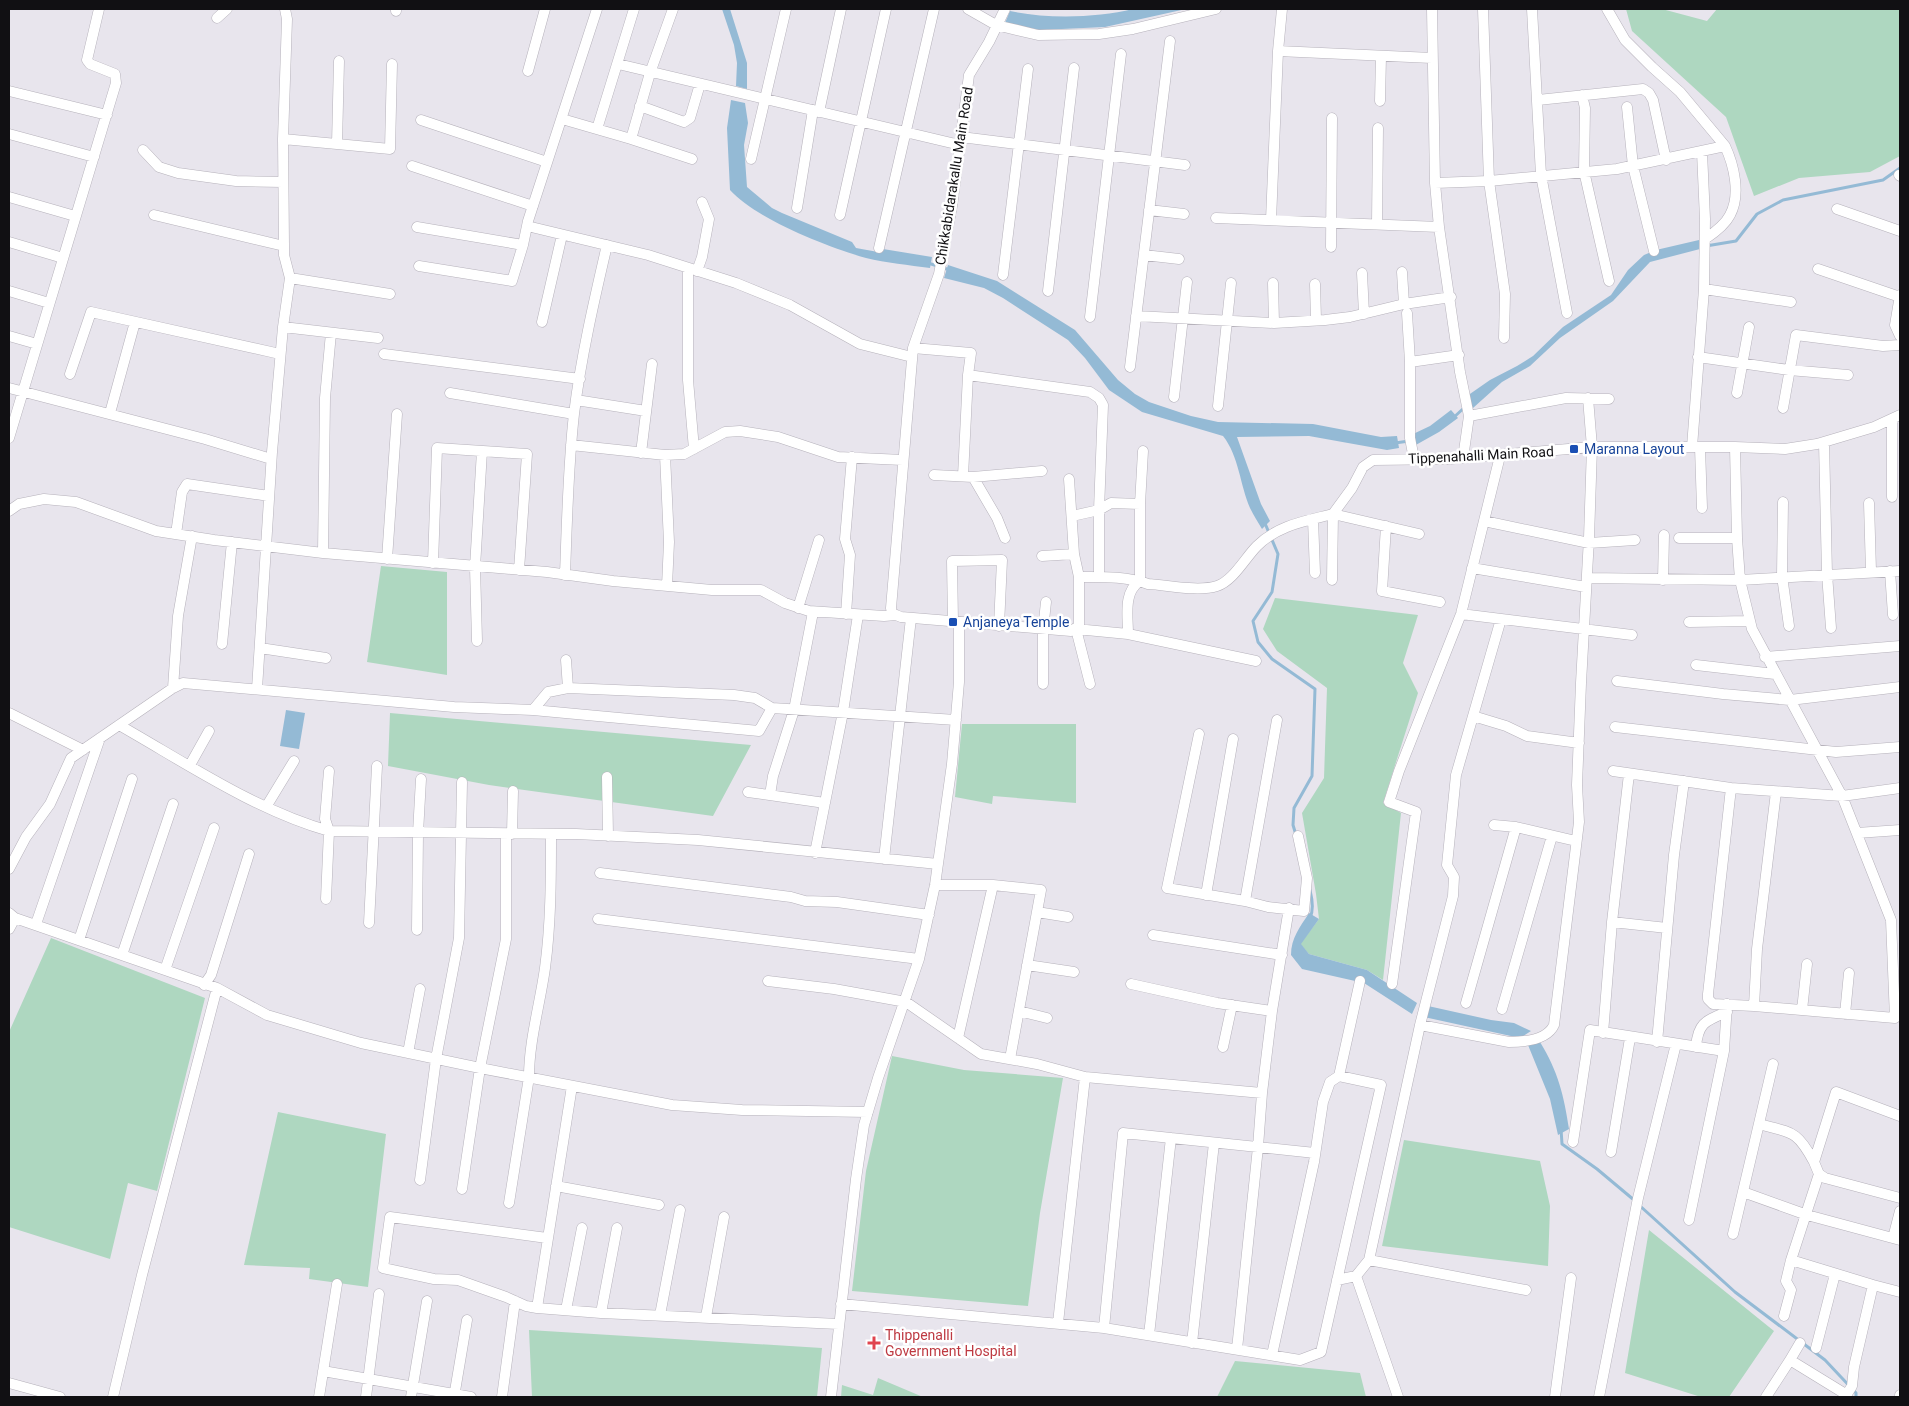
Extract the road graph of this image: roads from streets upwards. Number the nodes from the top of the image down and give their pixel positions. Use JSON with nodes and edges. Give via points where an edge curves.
{"nodes":[{"id":1,"x":99,"y":9,"type":"edge"},
{"id":2,"x":227,"y":9,"type":"edge"},
{"id":3,"x":285,"y":9,"type":"edge"},
{"id":4,"x":545,"y":9,"type":"edge"},
{"id":5,"x":597,"y":9,"type":"edge"},
{"id":6,"x":634,"y":9,"type":"edge"},
{"id":7,"x":673,"y":9,"type":"edge"},
{"id":8,"x":786,"y":9,"type":"edge"},
{"id":9,"x":841,"y":9,"type":"edge"},
{"id":10,"x":886,"y":9,"type":"edge"},
{"id":11,"x":934,"y":9,"type":"edge"},
{"id":12,"x":968,"y":9,"type":"edge"},
{"id":13,"x":1216,"y":9,"type":"edge"},
{"id":14,"x":1282,"y":9,"type":"edge"},
{"id":15,"x":1432,"y":9,"type":"edge"},
{"id":16,"x":1483,"y":9,"type":"edge"},
{"id":17,"x":1532,"y":9,"type":"edge"},
{"id":18,"x":1607,"y":9,"type":"edge"},
{"id":19,"x":1004,"y":10,"type":"edge"},
{"id":20,"x":217,"y":18,"type":"dead end"},
{"id":21,"x":996,"y":25,"type":"junction"},
{"id":22,"x":1170,"y":41,"type":"dead end"},
{"id":23,"x":1278,"y":51,"type":"junction"},
{"id":24,"x":1121,"y":54,"type":"dead end"},
{"id":25,"x":1382,"y":56,"type":"junction"},
{"id":26,"x":1432,"y":58,"type":"junction"},
{"id":27,"x":340,"y":61,"type":"dead end"},
{"id":28,"x":392,"y":64,"type":"dead end"},
{"id":29,"x":618,"y":64,"type":"junction"},
{"id":30,"x":1074,"y":68,"type":"dead end"},
{"id":31,"x":1028,"y":69,"type":"dead end"},
{"id":32,"x":528,"y":71,"type":"dead end"},
{"id":33,"x":650,"y":73,"type":"junction"},
{"id":34,"x":700,"y":84,"type":"junction"},
{"id":35,"x":9,"y":90,"type":"edge"},
{"id":36,"x":1582,"y":95,"type":"junction"},
{"id":37,"x":765,"y":98,"type":"junction"},
{"id":38,"x":1538,"y":100,"type":"junction"},
{"id":39,"x":1380,"y":101,"type":"dead end"},
{"id":40,"x":640,"y":106,"type":"junction"},
{"id":41,"x":1627,"y":107,"type":"dead end"},
{"id":42,"x":816,"y":111,"type":"junction"},
{"id":43,"x":107,"y":115,"type":"junction"},
{"id":44,"x":1332,"y":118,"type":"dead end"},
{"id":45,"x":562,"y":119,"type":"junction"},
{"id":46,"x":421,"y":120,"type":"dead end"},
{"id":47,"x":860,"y":120,"type":"junction"},
{"id":48,"x":1378,"y":128,"type":"dead end"},
{"id":49,"x":597,"y":129,"type":"junction"},
{"id":50,"x":905,"y":132,"type":"junction"},
{"id":51,"x":9,"y":134,"type":"edge"},
{"id":52,"x":283,"y":139,"type":"junction"},
{"id":53,"x":631,"y":139,"type":"junction"},
{"id":54,"x":960,"y":141,"type":"junction"},
{"id":55,"x":337,"y":144,"type":"junction"},
{"id":56,"x":1019,"y":144,"type":"junction"},
{"id":57,"x":1725,"y":146,"type":"junction"},
{"id":58,"x":143,"y":150,"type":"dead end"},
{"id":59,"x":1065,"y":150,"type":"junction"},
{"id":60,"x":1702,"y":152,"type":"junction"},
{"id":61,"x":1109,"y":156,"type":"junction"},
{"id":62,"x":94,"y":157,"type":"junction"},
{"id":63,"x":692,"y":159,"type":"dead end"},
{"id":64,"x":751,"y":159,"type":"dead end"},
{"id":65,"x":1666,"y":160,"type":"junction"},
{"id":66,"x":1155,"y":161,"type":"junction"},
{"id":67,"x":548,"y":162,"type":"junction"},
{"id":68,"x":1185,"y":165,"type":"dead end"},
{"id":69,"x":412,"y":166,"type":"dead end"},
{"id":70,"x":1633,"y":166,"type":"junction"},
{"id":71,"x":1584,"y":171,"type":"junction"},
{"id":72,"x":1541,"y":174,"type":"junction"},
{"id":73,"x":1489,"y":181,"type":"junction"},
{"id":74,"x":283,"y":182,"type":"junction"},
{"id":75,"x":1435,"y":183,"type":"junction"},
{"id":76,"x":9,"y":197,"type":"edge"},
{"id":77,"x":702,"y":202,"type":"dead end"},
{"id":78,"x":533,"y":206,"type":"junction"},
{"id":79,"x":796,"y":208,"type":"dead end"},
{"id":80,"x":1837,"y":209,"type":"dead end"},
{"id":81,"x":1149,"y":210,"type":"junction"},
{"id":82,"x":1184,"y":214,"type":"dead end"},
{"id":83,"x":154,"y":215,"type":"dead end"},
{"id":84,"x":75,"y":216,"type":"junction"},
{"id":85,"x":840,"y":216,"type":"dead end"},
{"id":86,"x":1216,"y":218,"type":"dead end"},
{"id":87,"x":1271,"y":220,"type":"junction"},
{"id":88,"x":1332,"y":223,"type":"junction"},
{"id":89,"x":1377,"y":224,"type":"junction"},
{"id":90,"x":527,"y":226,"type":"junction"},
{"id":91,"x":417,"y":227,"type":"dead end"},
{"id":92,"x":1439,"y":227,"type":"junction"},
{"id":93,"x":1900,"y":231,"type":"edge"},
{"id":94,"x":562,"y":235,"type":"junction"},
{"id":95,"x":9,"y":242,"type":"edge"},
{"id":96,"x":523,"y":245,"type":"junction"},
{"id":97,"x":607,"y":245,"type":"junction"},
{"id":98,"x":284,"y":246,"type":"junction"},
{"id":99,"x":1331,"y":246,"type":"dead end"},
{"id":100,"x":1705,"y":247,"type":"junction"},
{"id":101,"x":879,"y":248,"type":"dead end"},
{"id":102,"x":1654,"y":251,"type":"dead end"},
{"id":103,"x":1144,"y":255,"type":"junction"},
{"id":104,"x":62,"y":258,"type":"junction"},
{"id":105,"x":1179,"y":259,"type":"dead end"},
{"id":106,"x":419,"y":266,"type":"dead end"},
{"id":107,"x":1818,"y":269,"type":"dead end"},
{"id":108,"x":692,"y":270,"type":"junction"},
{"id":109,"x":1402,"y":272,"type":"dead end"},
{"id":110,"x":1362,"y":273,"type":"dead end"},
{"id":111,"x":1003,"y":275,"type":"dead end"},
{"id":112,"x":290,"y":278,"type":"junction"},
{"id":113,"x":1609,"y":281,"type":"dead end"},
{"id":114,"x":1187,"y":282,"type":"dead end"},
{"id":115,"x":1231,"y":283,"type":"dead end"},
{"id":116,"x":1273,"y":283,"type":"dead end"},
{"id":117,"x":1315,"y":284,"type":"dead end"},
{"id":118,"x":1704,"y":290,"type":"junction"},
{"id":119,"x":9,"y":291,"type":"edge"},
{"id":120,"x":1048,"y":291,"type":"dead end"},
{"id":121,"x":390,"y":294,"type":"dead end"},
{"id":122,"x":1900,"y":296,"type":"edge"},
{"id":123,"x":1450,"y":297,"type":"junction"},
{"id":124,"x":1790,"y":302,"type":"dead end"},
{"id":125,"x":49,"y":303,"type":"junction"},
{"id":126,"x":1406,"y":308,"type":"junction"},
{"id":127,"x":1567,"y":313,"type":"dead end"},
{"id":128,"x":1364,"y":314,"type":"junction"},
{"id":129,"x":1090,"y":316,"type":"dead end"},
{"id":130,"x":1136,"y":316,"type":"junction"},
{"id":131,"x":1183,"y":319,"type":"junction"},
{"id":132,"x":1316,"y":320,"type":"junction"},
{"id":133,"x":134,"y":322,"type":"junction"},
{"id":134,"x":542,"y":322,"type":"dead end"},
{"id":135,"x":1226,"y":322,"type":"junction"},
{"id":136,"x":1274,"y":323,"type":"junction"},
{"id":137,"x":283,"y":327,"type":"junction"},
{"id":138,"x":1749,"y":327,"type":"dead end"},
{"id":139,"x":331,"y":333,"type":"junction"},
{"id":140,"x":9,"y":336,"type":"edge"},
{"id":141,"x":1900,"y":336,"type":"edge"},
{"id":142,"x":378,"y":338,"type":"dead end"},
{"id":143,"x":1504,"y":338,"type":"dead end"},
{"id":144,"x":37,"y":344,"type":"junction"},
{"id":145,"x":1900,"y":344,"type":"edge"},
{"id":146,"x":912,"y":352,"type":"junction"},
{"id":147,"x":280,"y":354,"type":"junction"},
{"id":148,"x":384,"y":354,"type":"dead end"},
{"id":149,"x":1459,"y":355,"type":"junction"},
{"id":150,"x":1698,"y":357,"type":"junction"},
{"id":151,"x":1410,"y":362,"type":"junction"},
{"id":152,"x":652,"y":364,"type":"dead end"},
{"id":153,"x":1743,"y":364,"type":"junction"},
{"id":154,"x":1130,"y":367,"type":"dead end"},
{"id":155,"x":1790,"y":370,"type":"junction"},
{"id":156,"x":70,"y":374,"type":"dead end"},
{"id":157,"x":968,"y":375,"type":"junction"},
{"id":158,"x":1848,"y":375,"type":"dead end"},
{"id":159,"x":580,"y":380,"type":"junction"},
{"id":160,"x":9,"y":388,"type":"edge"},
{"id":161,"x":22,"y":392,"type":"junction"},
{"id":162,"x":450,"y":393,"type":"dead end"},
{"id":163,"x":1737,"y":393,"type":"dead end"},
{"id":164,"x":1174,"y":397,"type":"dead end"},
{"id":165,"x":1588,"y":398,"type":"junction"},
{"id":166,"x":1609,"y":398,"type":"dead end"},
{"id":167,"x":576,"y":400,"type":"junction"},
{"id":168,"x":1218,"y":406,"type":"dead end"},
{"id":169,"x":1784,"y":408,"type":"dead end"},
{"id":170,"x":646,"y":411,"type":"junction"},
{"id":171,"x":1468,"y":411,"type":"junction"},
{"id":172,"x":110,"y":413,"type":"junction"},
{"id":173,"x":397,"y":414,"type":"dead end"},
{"id":174,"x":574,"y":414,"type":"junction"},
{"id":175,"x":1896,"y":417,"type":"edge"},
{"id":176,"x":9,"y":438,"type":"edge"},
{"id":177,"x":1824,"y":442,"type":"junction"},
{"id":178,"x":571,"y":445,"type":"junction"},
{"id":179,"x":1592,"y":447,"type":"junction"},
{"id":180,"x":1696,"y":447,"type":"junction"},
{"id":181,"x":1735,"y":447,"type":"junction"},
{"id":182,"x":694,"y":449,"type":"junction"},
{"id":183,"x":1412,"y":449,"type":"junction"},
{"id":184,"x":1143,"y":451,"type":"dead end"},
{"id":185,"x":482,"y":452,"type":"junction"},
{"id":186,"x":641,"y":453,"type":"junction"},
{"id":187,"x":665,"y":455,"type":"junction"},
{"id":188,"x":1500,"y":456,"type":"junction"},
{"id":189,"x":852,"y":457,"type":"junction"},
{"id":190,"x":1463,"y":458,"type":"junction"},
{"id":191,"x":271,"y":459,"type":"junction"},
{"id":192,"x":903,"y":460,"type":"junction"},
{"id":193,"x":1042,"y":471,"type":"dead end"},
{"id":194,"x":934,"y":475,"type":"dead end"},
{"id":195,"x":968,"y":477,"type":"junction"},
{"id":196,"x":1070,"y":480,"type":"dead end"},
{"id":197,"x":268,"y":496,"type":"junction"},
{"id":198,"x":1892,"y":497,"type":"dead end"},
{"id":199,"x":1783,"y":502,"type":"dead end"},
{"id":200,"x":1869,"y":503,"type":"dead end"},
{"id":201,"x":1140,"y":504,"type":"junction"},
{"id":202,"x":1702,"y":508,"type":"dead end"},
{"id":203,"x":1098,"y":510,"type":"junction"},
{"id":204,"x":9,"y":511,"type":"edge"},
{"id":205,"x":1334,"y":514,"type":"junction"},
{"id":206,"x":1072,"y":516,"type":"junction"},
{"id":207,"x":1313,"y":519,"type":"junction"},
{"id":208,"x":1484,"y":521,"type":"junction"},
{"id":209,"x":1386,"y":526,"type":"junction"},
{"id":210,"x":176,"y":534,"type":"junction"},
{"id":211,"x":1419,"y":534,"type":"dead end"},
{"id":212,"x":1664,"y":535,"type":"dead end"},
{"id":213,"x":192,"y":536,"type":"junction"},
{"id":214,"x":1005,"y":538,"type":"dead end"},
{"id":215,"x":1679,"y":538,"type":"dead end"},
{"id":216,"x":1737,"y":538,"type":"junction"},
{"id":217,"x":819,"y":540,"type":"dead end"},
{"id":218,"x":1635,"y":540,"type":"dead end"},
{"id":219,"x":232,"y":542,"type":"junction"},
{"id":220,"x":1589,"y":543,"type":"junction"},
{"id":221,"x":265,"y":546,"type":"junction"},
{"id":222,"x":323,"y":553,"type":"junction"},
{"id":223,"x":1074,"y":554,"type":"junction"},
{"id":224,"x":1042,"y":556,"type":"dead end"},
{"id":225,"x":387,"y":559,"type":"junction"},
{"id":226,"x":433,"y":563,"type":"junction"},
{"id":227,"x":475,"y":567,"type":"junction"},
{"id":228,"x":1472,"y":568,"type":"junction"},
{"id":229,"x":519,"y":570,"type":"junction"},
{"id":230,"x":1871,"y":571,"type":"junction"},
{"id":231,"x":1895,"y":571,"type":"edge"},
{"id":232,"x":1314,"y":573,"type":"dead end"},
{"id":233,"x":1827,"y":574,"type":"junction"},
{"id":234,"x":565,"y":575,"type":"junction"},
{"id":235,"x":1782,"y":576,"type":"junction"},
{"id":236,"x":1079,"y":577,"type":"junction"},
{"id":237,"x":1100,"y":577,"type":"junction"},
{"id":238,"x":1332,"y":580,"type":"dead end"},
{"id":239,"x":1663,"y":580,"type":"junction"},
{"id":240,"x":1740,"y":580,"type":"junction"},
{"id":241,"x":1140,"y":581,"type":"junction"},
{"id":242,"x":1587,"y":583,"type":"junction"},
{"id":243,"x":667,"y":586,"type":"junction"},
{"id":244,"x":1046,"y":602,"type":"dead end"},
{"id":245,"x":1440,"y":602,"type":"dead end"},
{"id":246,"x":798,"y":608,"type":"junction"},
{"id":247,"x":813,"y":612,"type":"junction"},
{"id":248,"x":846,"y":614,"type":"junction"},
{"id":249,"x":1461,"y":614,"type":"junction"},
{"id":250,"x":858,"y":615,"type":"junction"},
{"id":251,"x":896,"y":615,"type":"junction"},
{"id":252,"x":1893,"y":615,"type":"dead end"},
{"id":253,"x":911,"y":618,"type":"junction"},
{"id":254,"x":1501,"y":619,"type":"junction"},
{"id":255,"x":956,"y":622,"type":"junction"},
{"id":256,"x":1689,"y":622,"type":"dead end"},
{"id":257,"x":1750,"y":622,"type":"junction"},
{"id":258,"x":1000,"y":626,"type":"junction"},
{"id":259,"x":1788,"y":626,"type":"dead end"},
{"id":260,"x":1831,"y":628,"type":"dead end"},
{"id":261,"x":1076,"y":629,"type":"junction"},
{"id":262,"x":1043,"y":630,"type":"junction"},
{"id":263,"x":1584,"y":630,"type":"junction"},
{"id":264,"x":1128,"y":634,"type":"junction"},
{"id":265,"x":1632,"y":635,"type":"dead end"},
{"id":266,"x":476,"y":641,"type":"dead end"},
{"id":267,"x":222,"y":644,"type":"dead end"},
{"id":268,"x":1900,"y":646,"type":"edge"},
{"id":269,"x":260,"y":648,"type":"junction"},
{"id":270,"x":1765,"y":657,"type":"junction"},
{"id":271,"x":326,"y":658,"type":"dead end"},
{"id":272,"x":566,"y":660,"type":"dead end"},
{"id":273,"x":1256,"y":661,"type":"dead end"},
{"id":274,"x":1696,"y":665,"type":"dead end"},
{"id":275,"x":1775,"y":674,"type":"junction"},
{"id":276,"x":1617,"y":680,"type":"dead end"},
{"id":277,"x":1043,"y":684,"type":"dead end"},
{"id":278,"x":1090,"y":684,"type":"dead end"},
{"id":279,"x":1900,"y":687,"type":"edge"},
{"id":280,"x":172,"y":688,"type":"junction"},
{"id":281,"x":568,"y":688,"type":"junction"},
{"id":282,"x":257,"y":689,"type":"junction"},
{"id":283,"x":1790,"y":700,"type":"junction"},
{"id":284,"x":772,"y":708,"type":"junction"},
{"id":285,"x":533,"y":710,"type":"junction"},
{"id":286,"x":794,"y":710,"type":"junction"},
{"id":287,"x":843,"y":712,"type":"junction"},
{"id":288,"x":9,"y":713,"type":"edge"},
{"id":289,"x":899,"y":715,"type":"junction"},
{"id":290,"x":1473,"y":716,"type":"junction"},
{"id":291,"x":956,"y":720,"type":"junction"},
{"id":292,"x":1277,"y":720,"type":"dead end"},
{"id":293,"x":119,"y":725,"type":"junction"},
{"id":294,"x":1616,"y":727,"type":"dead end"},
{"id":295,"x":209,"y":731,"type":"dead end"},
{"id":296,"x":1199,"y":734,"type":"dead end"},
{"id":297,"x":100,"y":738,"type":"junction"},
{"id":298,"x":1233,"y":739,"type":"dead end"},
{"id":299,"x":1578,"y":743,"type":"junction"},
{"id":300,"x":1900,"y":747,"type":"edge"},
{"id":301,"x":83,"y":750,"type":"junction"},
{"id":302,"x":1818,"y":750,"type":"junction"},
{"id":303,"x":294,"y":761,"type":"dead end"},
{"id":304,"x":190,"y":765,"type":"junction"},
{"id":305,"x":377,"y":766,"type":"dead end"},
{"id":306,"x":329,"y":771,"type":"dead end"},
{"id":307,"x":1613,"y":771,"type":"dead end"},
{"id":308,"x":1629,"y":774,"type":"junction"},
{"id":309,"x":608,"y":777,"type":"dead end"},
{"id":310,"x":132,"y":779,"type":"dead end"},
{"id":311,"x":421,"y":779,"type":"dead end"},
{"id":312,"x":1684,"y":781,"type":"junction"},
{"id":313,"x":462,"y":782,"type":"dead end"},
{"id":314,"x":1731,"y":788,"type":"junction"},
{"id":315,"x":1900,"y":788,"type":"edge"},
{"id":316,"x":513,"y":791,"type":"dead end"},
{"id":317,"x":748,"y":792,"type":"dead end"},
{"id":318,"x":1776,"y":792,"type":"junction"},
{"id":319,"x":770,"y":795,"type":"junction"},
{"id":320,"x":1842,"y":796,"type":"junction"},
{"id":321,"x":825,"y":803,"type":"junction"},
{"id":322,"x":172,"y":804,"type":"dead end"},
{"id":323,"x":266,"y":807,"type":"junction"},
{"id":324,"x":1494,"y":825,"type":"dead end"},
{"id":325,"x":1516,"y":827,"type":"junction"},
{"id":326,"x":214,"y":828,"type":"dead end"},
{"id":327,"x":1900,"y":830,"type":"edge"},
{"id":328,"x":329,"y":831,"type":"junction"},
{"id":329,"x":375,"y":832,"type":"junction"},
{"id":330,"x":418,"y":832,"type":"junction"},
{"id":331,"x":461,"y":833,"type":"junction"},
{"id":332,"x":1857,"y":833,"type":"junction"},
{"id":333,"x":509,"y":834,"type":"junction"},
{"id":334,"x":551,"y":834,"type":"junction"},
{"id":335,"x":608,"y":836,"type":"junction"},
{"id":336,"x":1298,"y":836,"type":"dead end"},
{"id":337,"x":1552,"y":836,"type":"junction"},
{"id":338,"x":1576,"y":841,"type":"junction"},
{"id":339,"x":815,"y":852,"type":"junction"},
{"id":340,"x":249,"y":854,"type":"dead end"},
{"id":341,"x":884,"y":859,"type":"junction"},
{"id":342,"x":938,"y":864,"type":"junction"},
{"id":343,"x":9,"y":869,"type":"edge"},
{"id":344,"x":600,"y":873,"type":"dead end"},
{"id":345,"x":934,"y":885,"type":"junction"},
{"id":346,"x":993,"y":885,"type":"junction"},
{"id":347,"x":1206,"y":894,"type":"junction"},
{"id":348,"x":326,"y":899,"type":"dead end"},
{"id":349,"x":1245,"y":901,"type":"junction"},
{"id":350,"x":1289,"y":908,"type":"junction"},
{"id":351,"x":1037,"y":912,"type":"junction"},
{"id":352,"x":928,"y":914,"type":"junction"},
{"id":353,"x":12,"y":915,"type":"edge"},
{"id":354,"x":1068,"y":917,"type":"dead end"},
{"id":355,"x":598,"y":919,"type":"dead end"},
{"id":356,"x":1895,"y":919,"type":"edge"},
{"id":357,"x":1612,"y":922,"type":"junction"},
{"id":358,"x":369,"y":923,"type":"dead end"},
{"id":359,"x":36,"y":924,"type":"junction"},
{"id":360,"x":1667,"y":928,"type":"junction"},
{"id":361,"x":9,"y":929,"type":"edge"},
{"id":362,"x":417,"y":930,"type":"dead end"},
{"id":363,"x":1153,"y":935,"type":"dead end"},
{"id":364,"x":79,"y":940,"type":"junction"},
{"id":365,"x":1282,"y":954,"type":"junction"},
{"id":366,"x":122,"y":955,"type":"junction"},
{"id":367,"x":920,"y":959,"type":"junction"},
{"id":368,"x":1807,"y":964,"type":"dead end"},
{"id":369,"x":1027,"y":965,"type":"junction"},
{"id":370,"x":164,"y":970,"type":"junction"},
{"id":371,"x":1896,"y":970,"type":"edge"},
{"id":372,"x":1074,"y":972,"type":"dead end"},
{"id":373,"x":1849,"y":973,"type":"dead end"},
{"id":374,"x":768,"y":981,"type":"dead end"},
{"id":375,"x":1360,"y":981,"type":"dead end"},
{"id":376,"x":204,"y":984,"type":"junction"},
{"id":377,"x":1131,"y":984,"type":"dead end"},
{"id":378,"x":1392,"y":984,"type":"dead end"},
{"id":379,"x":217,"y":988,"type":"junction"},
{"id":380,"x":420,"y":989,"type":"dead end"},
{"id":381,"x":906,"y":1002,"type":"junction"},
{"id":382,"x":1466,"y":1003,"type":"dead end"},
{"id":383,"x":1232,"y":1005,"type":"junction"},
{"id":384,"x":1754,"y":1006,"type":"junction"},
{"id":385,"x":1727,"y":1008,"type":"junction"},
{"id":386,"x":1502,"y":1010,"type":"dead end"},
{"id":387,"x":1802,"y":1010,"type":"junction"},
{"id":388,"x":1019,"y":1011,"type":"junction"},
{"id":389,"x":1272,"y":1011,"type":"junction"},
{"id":390,"x":1845,"y":1014,"type":"junction"},
{"id":391,"x":1047,"y":1018,"type":"dead end"},
{"id":392,"x":1420,"y":1025,"type":"junction"},
{"id":393,"x":1603,"y":1033,"type":"junction"},
{"id":394,"x":958,"y":1038,"type":"junction"},
{"id":395,"x":1630,"y":1038,"type":"junction"},
{"id":396,"x":1657,"y":1042,"type":"junction"},
{"id":397,"x":1676,"y":1044,"type":"junction"},
{"id":398,"x":1223,"y":1047,"type":"dead end"},
{"id":399,"x":1696,"y":1048,"type":"junction"},
{"id":400,"x":1724,"y":1051,"type":"junction"},
{"id":401,"x":408,"y":1053,"type":"junction"},
{"id":402,"x":436,"y":1059,"type":"junction"},
{"id":403,"x":1010,"y":1060,"type":"junction"},
{"id":404,"x":1773,"y":1064,"type":"dead end"},
{"id":405,"x":480,"y":1068,"type":"junction"},
{"id":406,"x":1338,"y":1076,"type":"junction"},
{"id":407,"x":1085,"y":1077,"type":"junction"},
{"id":408,"x":529,"y":1078,"type":"junction"},
{"id":409,"x":572,"y":1086,"type":"junction"},
{"id":410,"x":1262,"y":1093,"type":"junction"},
{"id":411,"x":868,"y":1112,"type":"junction"},
{"id":412,"x":1900,"y":1116,"type":"edge"},
{"id":413,"x":1759,"y":1124,"type":"junction"},
{"id":414,"x":1171,"y":1138,"type":"junction"},
{"id":415,"x":1573,"y":1142,"type":"dead end"},
{"id":416,"x":1214,"y":1143,"type":"junction"},
{"id":417,"x":1258,"y":1147,"type":"junction"},
{"id":418,"x":1611,"y":1152,"type":"dead end"},
{"id":419,"x":1315,"y":1153,"type":"junction"},
{"id":420,"x":1814,"y":1162,"type":"junction"},
{"id":421,"x":1819,"y":1174,"type":"junction"},
{"id":422,"x":420,"y":1180,"type":"dead end"},
{"id":423,"x":556,"y":1186,"type":"junction"},
{"id":424,"x":462,"y":1189,"type":"dead end"},
{"id":425,"x":1743,"y":1192,"type":"junction"},
{"id":426,"x":1900,"y":1198,"type":"edge"},
{"id":427,"x":509,"y":1203,"type":"dead end"},
{"id":428,"x":659,"y":1205,"type":"dead end"},
{"id":429,"x":680,"y":1210,"type":"dead end"},
{"id":430,"x":1900,"y":1211,"type":"edge"},
{"id":431,"x":1807,"y":1215,"type":"junction"},
{"id":432,"x":724,"y":1217,"type":"dead end"},
{"id":433,"x":1688,"y":1220,"type":"dead end"},
{"id":434,"x":582,"y":1228,"type":"dead end"},
{"id":435,"x":617,"y":1228,"type":"dead end"},
{"id":436,"x":1733,"y":1234,"type":"dead end"},
{"id":437,"x":547,"y":1238,"type":"junction"},
{"id":438,"x":1897,"y":1239,"type":"edge"},
{"id":439,"x":1369,"y":1260,"type":"junction"},
{"id":440,"x":1791,"y":1260,"type":"junction"},
{"id":441,"x":1835,"y":1274,"type":"junction"},
{"id":442,"x":1356,"y":1276,"type":"junction"},
{"id":443,"x":1571,"y":1278,"type":"dead end"},
{"id":444,"x":1336,"y":1280,"type":"junction"},
{"id":445,"x":337,"y":1284,"type":"dead end"},
{"id":446,"x":1873,"y":1285,"type":"junction"},
{"id":447,"x":1526,"y":1290,"type":"dead end"},
{"id":448,"x":1900,"y":1292,"type":"edge"},
{"id":449,"x":379,"y":1294,"type":"dead end"},
{"id":450,"x":427,"y":1301,"type":"dead end"},
{"id":451,"x":516,"y":1301,"type":"junction"},
{"id":452,"x":841,"y":1304,"type":"junction"},
{"id":453,"x":537,"y":1308,"type":"junction"},
{"id":454,"x":566,"y":1310,"type":"junction"},
{"id":455,"x":601,"y":1313,"type":"junction"},
{"id":456,"x":660,"y":1315,"type":"junction"},
{"id":457,"x":1784,"y":1316,"type":"dead end"},
{"id":458,"x":706,"y":1317,"type":"junction"},
{"id":459,"x":467,"y":1320,"type":"dead end"},
{"id":460,"x":1058,"y":1323,"type":"junction"},
{"id":461,"x":839,"y":1324,"type":"junction"},
{"id":462,"x":1104,"y":1328,"type":"junction"},
{"id":463,"x":1149,"y":1335,"type":"junction"},
{"id":464,"x":1192,"y":1342,"type":"junction"},
{"id":465,"x":1800,"y":1343,"type":"dead end"},
{"id":466,"x":1816,"y":1348,"type":"dead end"},
{"id":467,"x":1237,"y":1349,"type":"junction"},
{"id":468,"x":1272,"y":1355,"type":"junction"},
{"id":469,"x":1790,"y":1360,"type":"junction"},
{"id":470,"x":323,"y":1371,"type":"junction"},
{"id":471,"x":369,"y":1380,"type":"junction"},
{"id":472,"x":9,"y":1383,"type":"edge"},
{"id":473,"x":412,"y":1392,"type":"edge"},
{"id":474,"x":46,"y":1396,"type":"edge"},
{"id":475,"x":454,"y":1396,"type":"edge"},
{"id":476,"x":1846,"y":1396,"type":"edge"},
{"id":477,"x":60,"y":1397,"type":"edge"},
{"id":478,"x":113,"y":1397,"type":"edge"},
{"id":479,"x":319,"y":1397,"type":"edge"},
{"id":480,"x":366,"y":1397,"type":"edge"},
{"id":481,"x":471,"y":1397,"type":"edge"},
{"id":482,"x":502,"y":1397,"type":"edge"},
{"id":483,"x":832,"y":1397,"type":"edge"},
{"id":484,"x":1398,"y":1397,"type":"edge"},
{"id":485,"x":1555,"y":1397,"type":"edge"},
{"id":486,"x":1599,"y":1397,"type":"edge"},
{"id":487,"x":1766,"y":1397,"type":"edge"}],
"edges":[{"from":1,"to":43,"type":"street","via":[[87,60],[116,76]]},
{"from":2,"to":20,"type":"street"},
{"from":3,"to":52,"type":"street"},
{"from":4,"to":32,"type":"street"},
{"from":5,"to":45,"type":"street"},
{"from":6,"to":29,"type":"street"},
{"from":7,"to":33,"type":"street"},
{"from":8,"to":37,"type":"street"},
{"from":9,"to":42,"type":"street"},
{"from":10,"to":47,"type":"street"},
{"from":11,"to":50,"type":"street"},
{"from":12,"to":21,"type":"street"},
{"from":13,"to":21,"type":"street","via":[[1099,34],[1038,35]]},
{"from":14,"to":23,"type":"street"},
{"from":15,"to":26,"type":"street"},
{"from":16,"to":73,"type":"street"},
{"from":17,"to":38,"type":"street"},
{"from":18,"to":57,"type":"street","via":[[1625,40],[1680,92]]},
{"from":19,"to":21,"type":"street","name":"Chikkabidarakallu Main Road"},
{"from":21,"to":54,"type":"street","name":"Chikkabidarakallu Main Road","via":[[969,76]]},
{"from":22,"to":66,"type":"street"},
{"from":23,"to":25,"type":"street"},
{"from":23,"to":87,"type":"street"},
{"from":24,"to":61,"type":"street"},
{"from":25,"to":26,"type":"street"},
{"from":25,"to":39,"type":"street"},
{"from":26,"to":75,"type":"street"},
{"from":27,"to":55,"type":"street"},
{"from":28,"to":55,"type":"street","via":[[390,149]]},
{"from":29,"to":33,"type":"street"},
{"from":29,"to":49,"type":"street"},
{"from":30,"to":59,"type":"street"},
{"from":31,"to":56,"type":"street"},
{"from":33,"to":34,"type":"street"},
{"from":33,"to":40,"type":"street"},
{"from":34,"to":37,"type":"street"},
{"from":34,"to":40,"type":"street","via":[[688,121]]},
{"from":35,"to":43,"type":"street"},
{"from":36,"to":38,"type":"street"},
{"from":36,"to":65,"type":"street","via":[[1643,89],[1649,93]]},
{"from":36,"to":71,"type":"street","via":[[1585,108]]},
{"from":37,"to":42,"type":"street"},
{"from":37,"to":64,"type":"street"},
{"from":38,"to":72,"type":"street"},
{"from":40,"to":53,"type":"street"},
{"from":41,"to":70,"type":"street"},
{"from":42,"to":47,"type":"street"},
{"from":42,"to":79,"type":"street"},
{"from":43,"to":62,"type":"street"},
{"from":44,"to":88,"type":"street"},
{"from":45,"to":49,"type":"street"},
{"from":45,"to":67,"type":"street"},
{"from":46,"to":67,"type":"street"},
{"from":47,"to":50,"type":"street"},
{"from":47,"to":85,"type":"street"},
{"from":48,"to":89,"type":"street"},
{"from":49,"to":53,"type":"street"},
{"from":50,"to":54,"type":"street"},
{"from":50,"to":101,"type":"street"},
{"from":51,"to":62,"type":"street"},
{"from":52,"to":55,"type":"street"},
{"from":52,"to":74,"type":"street"},
{"from":53,"to":63,"type":"street"},
{"from":54,"to":56,"type":"street"},
{"from":54,"to":146,"type":"street","name":"Chikkabidarakallu Main Road","via":[[940,270]]},
{"from":56,"to":59,"type":"street"},
{"from":56,"to":111,"type":"street"},
{"from":57,"to":60,"type":"street"},
{"from":57,"to":100,"type":"street","via":[[1731,159],[1736,195],[1730,214]]},
{"from":58,"to":74,"type":"street","via":[[159,166],[178,173],[236,181]]},
{"from":59,"to":61,"type":"street"},
{"from":59,"to":120,"type":"street"},
{"from":60,"to":65,"type":"street"},
{"from":60,"to":100,"type":"street"},
{"from":61,"to":66,"type":"street"},
{"from":61,"to":129,"type":"street"},
{"from":62,"to":84,"type":"street"},
{"from":65,"to":70,"type":"street"},
{"from":66,"to":68,"type":"street"},
{"from":66,"to":81,"type":"street"},
{"from":67,"to":78,"type":"street"},
{"from":69,"to":78,"type":"street"},
{"from":70,"to":71,"type":"street"},
{"from":70,"to":102,"type":"street"},
{"from":71,"to":72,"type":"street"},
{"from":71,"to":113,"type":"street"},
{"from":72,"to":73,"type":"street"},
{"from":72,"to":127,"type":"street"},
{"from":73,"to":75,"type":"street"},
{"from":73,"to":143,"type":"street","via":[[1505,294]]},
{"from":74,"to":98,"type":"street"},
{"from":75,"to":92,"type":"street"},
{"from":76,"to":84,"type":"street"},
{"from":77,"to":108,"type":"street","via":[[709,219],[702,257]]},
{"from":78,"to":90,"type":"street"},
{"from":80,"to":93,"type":"street"},
{"from":81,"to":82,"type":"street"},
{"from":81,"to":103,"type":"street"},
{"from":83,"to":98,"type":"street"},
{"from":84,"to":104,"type":"street"},
{"from":86,"to":87,"type":"street"},
{"from":87,"to":88,"type":"street"},
{"from":88,"to":89,"type":"street"},
{"from":88,"to":99,"type":"street"},
{"from":89,"to":92,"type":"street"},
{"from":90,"to":94,"type":"street"},
{"from":90,"to":96,"type":"street"},
{"from":91,"to":96,"type":"street"},
{"from":92,"to":123,"type":"street"},
{"from":94,"to":97,"type":"street"},
{"from":94,"to":134,"type":"street"},
{"from":95,"to":104,"type":"street"},
{"from":96,"to":106,"type":"street","via":[[512,281]]},
{"from":97,"to":108,"type":"street"},
{"from":97,"to":159,"type":"street"},
{"from":98,"to":112,"type":"street"},
{"from":100,"to":118,"type":"street"},
{"from":103,"to":105,"type":"street"},
{"from":103,"to":130,"type":"street"},
{"from":104,"to":125,"type":"street"},
{"from":107,"to":122,"type":"street"},
{"from":108,"to":146,"type":"street","via":[[736,283],[790,305],[860,344]]},
{"from":108,"to":182,"type":"street","via":[[688,380]]},
{"from":109,"to":126,"type":"street"},
{"from":110,"to":128,"type":"street"},
{"from":112,"to":121,"type":"street"},
{"from":112,"to":137,"type":"street"},
{"from":114,"to":131,"type":"street"},
{"from":115,"to":135,"type":"street"},
{"from":116,"to":136,"type":"street"},
{"from":117,"to":132,"type":"street"},
{"from":118,"to":124,"type":"street"},
{"from":118,"to":150,"type":"street"},
{"from":119,"to":125,"type":"street"},
{"from":122,"to":141,"type":"street","via":[[1896,325]]},
{"from":123,"to":126,"type":"street"},
{"from":123,"to":149,"type":"street"},
{"from":125,"to":144,"type":"street"},
{"from":126,"to":128,"type":"street"},
{"from":126,"to":151,"type":"street"},
{"from":128,"to":132,"type":"street"},
{"from":130,"to":131,"type":"street"},
{"from":130,"to":154,"type":"street"},
{"from":131,"to":135,"type":"street"},
{"from":131,"to":164,"type":"street"},
{"from":132,"to":136,"type":"street"},
{"from":133,"to":147,"type":"street"},
{"from":133,"to":156,"type":"street","via":[[91,312]]},
{"from":133,"to":172,"type":"street"},
{"from":135,"to":136,"type":"street"},
{"from":135,"to":168,"type":"street"},
{"from":137,"to":139,"type":"street"},
{"from":137,"to":147,"type":"street"},
{"from":138,"to":153,"type":"street"},
{"from":139,"to":142,"type":"street"},
{"from":139,"to":222,"type":"street","via":[[325,398]]},
{"from":140,"to":144,"type":"street"},
{"from":144,"to":161,"type":"street"},
{"from":145,"to":155,"type":"street","via":[[1883,346],[1796,335]]},
{"from":146,"to":157,"type":"street","via":[[971,353]]},
{"from":146,"to":192,"type":"street","name":"Chikkabidarakallu Main Road"},
{"from":147,"to":191,"type":"street"},
{"from":148,"to":159,"type":"street"},
{"from":149,"to":151,"type":"street"},
{"from":149,"to":171,"type":"street"},
{"from":150,"to":153,"type":"street"},
{"from":150,"to":180,"type":"street"},
{"from":151,"to":183,"type":"street"},
{"from":152,"to":170,"type":"street"},
{"from":153,"to":155,"type":"street"},
{"from":153,"to":163,"type":"street"},
{"from":155,"to":158,"type":"street"},
{"from":155,"to":169,"type":"street"},
{"from":157,"to":195,"type":"street"},
{"from":157,"to":203,"type":"street","via":[[1090,392],[1099,398],[1103,405]]},
{"from":159,"to":167,"type":"street"},
{"from":160,"to":161,"type":"street"},
{"from":161,"to":172,"type":"street"},
{"from":161,"to":176,"type":"street"},
{"from":162,"to":174,"type":"street"},
{"from":165,"to":166,"type":"street"},
{"from":165,"to":171,"type":"street"},
{"from":165,"to":179,"type":"street"},
{"from":167,"to":170,"type":"street"},
{"from":167,"to":174,"type":"street"},
{"from":170,"to":186,"type":"street"},
{"from":171,"to":190,"type":"street"},
{"from":172,"to":191,"type":"street"},
{"from":173,"to":225,"type":"street"},
{"from":174,"to":178,"type":"street"},
{"from":175,"to":177,"type":"street","name":"Tippenahalli Main Road"},
{"from":175,"to":198,"type":"street"},
{"from":177,"to":181,"type":"street","name":"Tippenahalli Main Road","via":[[1785,449]]},
{"from":177,"to":233,"type":"street"},
{"from":178,"to":186,"type":"street"},
{"from":178,"to":234,"type":"street"},
{"from":179,"to":180,"type":"street","name":"Tippenahalli Main Road"},
{"from":179,"to":188,"type":"street","name":"Tippenahalli Main Road"},
{"from":179,"to":220,"type":"street"},
{"from":180,"to":181,"type":"street","name":"Tippenahalli Main Road"},
{"from":180,"to":202,"type":"street"},
{"from":181,"to":216,"type":"street"},
{"from":182,"to":187,"type":"street","via":[[684,454]]},
{"from":182,"to":189,"type":"street","via":[[725,432],[740,431],[778,437],[838,457]]},
{"from":183,"to":190,"type":"street","name":"Tippenahalli Main Road"},
{"from":183,"to":205,"type":"street","name":"Tippenahalli Main Road","via":[[1366,463]]},
{"from":184,"to":201,"type":"street"},
{"from":185,"to":226,"type":"street","via":[[437,448]]},
{"from":185,"to":227,"type":"street"},
{"from":185,"to":229,"type":"street","via":[[527,454]]},
{"from":186,"to":187,"type":"street"},
{"from":187,"to":243,"type":"street","via":[[669,542]]},
{"from":188,"to":190,"type":"street","name":"Tippenahalli Main Road"},
{"from":188,"to":208,"type":"street"},
{"from":189,"to":192,"type":"street"},
{"from":189,"to":248,"type":"street","via":[[845,539],[850,555]]},
{"from":191,"to":197,"type":"street"},
{"from":192,"to":251,"type":"street","name":"Chikkabidarakallu Main Road","via":[[891,608]]},
{"from":193,"to":195,"type":"street"},
{"from":194,"to":195,"type":"street"},
{"from":195,"to":214,"type":"street","via":[[996,518]]},
{"from":196,"to":206,"type":"street"},
{"from":197,"to":210,"type":"street","via":[[187,484],[182,492]]},
{"from":197,"to":221,"type":"street"},
{"from":199,"to":235,"type":"street"},
{"from":200,"to":230,"type":"street"},
{"from":201,"to":203,"type":"street","via":[[1111,503]]},
{"from":201,"to":241,"type":"street"},
{"from":203,"to":206,"type":"street"},
{"from":203,"to":237,"type":"street"},
{"from":204,"to":210,"type":"street","via":[[19,504],[44,500],[76,502]]},
{"from":205,"to":207,"type":"street"},
{"from":205,"to":209,"type":"street"},
{"from":205,"to":238,"type":"street"},
{"from":206,"to":223,"type":"street"},
{"from":207,"to":232,"type":"street"},
{"from":207,"to":241,"type":"street","via":[[1287,526],[1258,545],[1236,572],[1218,586],[1203,588]]},
{"from":208,"to":220,"type":"street"},
{"from":208,"to":228,"type":"street"},
{"from":209,"to":211,"type":"street"},
{"from":209,"to":245,"type":"street","via":[[1382,591]]},
{"from":210,"to":213,"type":"street"},
{"from":212,"to":239,"type":"street"},
{"from":213,"to":219,"type":"street"},
{"from":213,"to":280,"type":"street","via":[[178,616]]},
{"from":215,"to":216,"type":"street"},
{"from":216,"to":240,"type":"street"},
{"from":217,"to":246,"type":"street"},
{"from":218,"to":220,"type":"street"},
{"from":219,"to":221,"type":"street"},
{"from":219,"to":267,"type":"street"},
{"from":220,"to":242,"type":"street"},
{"from":221,"to":222,"type":"street"},
{"from":221,"to":269,"type":"street"},
{"from":222,"to":225,"type":"street"},
{"from":223,"to":224,"type":"street"},
{"from":223,"to":236,"type":"street"},
{"from":225,"to":226,"type":"street"},
{"from":226,"to":227,"type":"street"},
{"from":227,"to":229,"type":"street"},
{"from":227,"to":266,"type":"street"},
{"from":228,"to":242,"type":"street"},
{"from":228,"to":249,"type":"street"},
{"from":229,"to":234,"type":"street"},
{"from":230,"to":231,"type":"street"},
{"from":230,"to":233,"type":"street"},
{"from":231,"to":252,"type":"street"},
{"from":233,"to":235,"type":"street"},
{"from":233,"to":260,"type":"street"},
{"from":234,"to":243,"type":"street"},
{"from":235,"to":240,"type":"street"},
{"from":235,"to":259,"type":"street"},
{"from":236,"to":237,"type":"street"},
{"from":236,"to":261,"type":"street","via":[[1080,622]]},
{"from":237,"to":241,"type":"street"},
{"from":239,"to":240,"type":"street"},
{"from":239,"to":242,"type":"street"},
{"from":240,"to":257,"type":"street"},
{"from":241,"to":264,"type":"street","via":[[1132,586],[1129,598]]},
{"from":242,"to":263,"type":"street"},
{"from":243,"to":246,"type":"street","via":[[761,590]]},
{"from":244,"to":262,"type":"street"},
{"from":246,"to":247,"type":"street"},
{"from":247,"to":248,"type":"street"},
{"from":247,"to":286,"type":"street"},
{"from":248,"to":250,"type":"street"},
{"from":249,"to":254,"type":"street"},
{"from":249,"to":378,"type":"street","via":[[1389,802],[1416,812]]},
{"from":250,"to":251,"type":"street"},
{"from":250,"to":287,"type":"street"},
{"from":251,"to":253,"type":"street"},
{"from":253,"to":255,"type":"street"},
{"from":253,"to":289,"type":"street"},
{"from":254,"to":263,"type":"street"},
{"from":254,"to":290,"type":"street"},
{"from":255,"to":258,"type":"street"},
{"from":255,"to":258,"type":"street","via":[[952,561],[1002,560]]},
{"from":255,"to":291,"type":"street","via":[[959,682]]},
{"from":256,"to":257,"type":"street"},
{"from":257,"to":270,"type":"street"},
{"from":258,"to":262,"type":"street"},
{"from":261,"to":262,"type":"street","via":[[1070,632]]},
{"from":261,"to":264,"type":"street"},
{"from":261,"to":278,"type":"street"},
{"from":262,"to":277,"type":"street"},
{"from":263,"to":265,"type":"street"},
{"from":263,"to":299,"type":"street"},
{"from":264,"to":273,"type":"street"},
{"from":268,"to":270,"type":"street"},
{"from":269,"to":271,"type":"street"},
{"from":269,"to":282,"type":"street"},
{"from":270,"to":275,"type":"street"},
{"from":272,"to":281,"type":"street"},
{"from":274,"to":275,"type":"street"},
{"from":275,"to":283,"type":"street"},
{"from":276,"to":283,"type":"street"},
{"from":279,"to":283,"type":"street"},
{"from":280,"to":282,"type":"street","via":[[183,684]]},
{"from":280,"to":293,"type":"street"},
{"from":281,"to":284,"type":"street","via":[[734,695],[755,698]]},
{"from":281,"to":285,"type":"street","via":[[548,692]]},
{"from":282,"to":285,"type":"street","via":[[454,707]]},
{"from":283,"to":302,"type":"street"},
{"from":284,"to":285,"type":"street","via":[[759,731]]},
{"from":284,"to":286,"type":"street"},
{"from":286,"to":287,"type":"street"},
{"from":286,"to":319,"type":"street"},
{"from":287,"to":289,"type":"street"},
{"from":287,"to":321,"type":"street"},
{"from":288,"to":301,"type":"street"},
{"from":289,"to":291,"type":"street"},
{"from":289,"to":341,"type":"street"},
{"from":290,"to":299,"type":"street","via":[[1527,736]]},
{"from":290,"to":392,"type":"street","via":[[1452,800],[1447,866],[1454,877],[1453,896]]},
{"from":291,"to":342,"type":"street"},
{"from":292,"to":349,"type":"street"},
{"from":293,"to":297,"type":"street"},
{"from":293,"to":304,"type":"street"},
{"from":294,"to":302,"type":"street"},
{"from":295,"to":304,"type":"street"},
{"from":296,"to":347,"type":"street","via":[[1167,888]]},
{"from":297,"to":301,"type":"street"},
{"from":297,"to":359,"type":"street"},
{"from":298,"to":347,"type":"street"},
{"from":299,"to":338,"type":"street","via":[[1579,822]]},
{"from":300,"to":302,"type":"street","via":[[1836,752]]},
{"from":301,"to":343,"type":"street","via":[[70,758],[50,804],[26,837]]},
{"from":302,"to":320,"type":"street"},
{"from":303,"to":323,"type":"street"},
{"from":304,"to":323,"type":"street"},
{"from":305,"to":329,"type":"street"},
{"from":306,"to":328,"type":"street","via":[[325,819]]},
{"from":307,"to":308,"type":"street"},
{"from":308,"to":312,"type":"street"},
{"from":308,"to":357,"type":"street"},
{"from":309,"to":335,"type":"street"},
{"from":310,"to":364,"type":"street"},
{"from":311,"to":330,"type":"street"},
{"from":312,"to":314,"type":"street"},
{"from":312,"to":360,"type":"street"},
{"from":313,"to":331,"type":"street"},
{"from":314,"to":318,"type":"street"},
{"from":314,"to":385,"type":"street","via":[[1708,994],[1713,1004]]},
{"from":315,"to":320,"type":"street"},
{"from":316,"to":333,"type":"street"},
{"from":317,"to":319,"type":"street"},
{"from":318,"to":320,"type":"street"},
{"from":318,"to":384,"type":"street","via":[[1757,949]]},
{"from":319,"to":321,"type":"street"},
{"from":320,"to":332,"type":"street"},
{"from":321,"to":339,"type":"street"},
{"from":322,"to":366,"type":"street"},
{"from":323,"to":328,"type":"street"},
{"from":324,"to":325,"type":"street"},
{"from":325,"to":337,"type":"street"},
{"from":325,"to":382,"type":"street"},
{"from":326,"to":370,"type":"street"},
{"from":327,"to":332,"type":"street"},
{"from":328,"to":329,"type":"street"},
{"from":328,"to":348,"type":"street"},
{"from":329,"to":330,"type":"street"},
{"from":329,"to":358,"type":"street"},
{"from":330,"to":331,"type":"street"},
{"from":330,"to":362,"type":"street"},
{"from":331,"to":333,"type":"street"},
{"from":331,"to":402,"type":"street","via":[[459,938]]},
{"from":332,"to":356,"type":"street"},
{"from":333,"to":334,"type":"street"},
{"from":333,"to":405,"type":"street","via":[[506,939]]},
{"from":334,"to":335,"type":"street"},
{"from":334,"to":408,"type":"street","via":[[545,967]]},
{"from":335,"to":339,"type":"street","via":[[698,840]]},
{"from":336,"to":350,"type":"street","via":[[1307,878],[1304,911]]},
{"from":337,"to":338,"type":"street"},
{"from":337,"to":386,"type":"street"},
{"from":338,"to":392,"type":"street","via":[[1552,1030],[1529,1041],[1510,1042]]},
{"from":339,"to":341,"type":"street"},
{"from":340,"to":376,"type":"street","via":[[211,976]]},
{"from":341,"to":342,"type":"street"},
{"from":342,"to":345,"type":"street"},
{"from":344,"to":352,"type":"street"},
{"from":345,"to":346,"type":"street"},
{"from":345,"to":352,"type":"street"},
{"from":346,"to":351,"type":"street","via":[[1041,890]]},
{"from":346,"to":394,"type":"street"},
{"from":347,"to":349,"type":"street"},
{"from":349,"to":350,"type":"street"},
{"from":350,"to":365,"type":"street"},
{"from":351,"to":354,"type":"street"},
{"from":351,"to":369,"type":"street"},
{"from":352,"to":367,"type":"street"},
{"from":353,"to":359,"type":"street"},
{"from":353,"to":361,"type":"street"},
{"from":355,"to":367,"type":"street"},
{"from":356,"to":371,"type":"street"},
{"from":357,"to":360,"type":"street"},
{"from":357,"to":393,"type":"street"},
{"from":359,"to":364,"type":"street"},
{"from":360,"to":396,"type":"street"},
{"from":363,"to":365,"type":"street"},
{"from":364,"to":366,"type":"street"},
{"from":365,"to":389,"type":"street"},
{"from":366,"to":370,"type":"street"},
{"from":367,"to":381,"type":"street"},
{"from":368,"to":387,"type":"street"},
{"from":369,"to":372,"type":"street"},
{"from":369,"to":388,"type":"street"},
{"from":370,"to":376,"type":"street"},
{"from":371,"to":390,"type":"street","via":[[1895,1018]]},
{"from":373,"to":390,"type":"street"},
{"from":374,"to":381,"type":"street"},
{"from":375,"to":406,"type":"street"},
{"from":376,"to":379,"type":"street"},
{"from":377,"to":383,"type":"street"},
{"from":379,"to":401,"type":"street","via":[[268,1015],[361,1043]]},
{"from":379,"to":478,"type":"street"},
{"from":380,"to":401,"type":"street"},
{"from":381,"to":394,"type":"street"},
{"from":381,"to":411,"type":"street"},
{"from":383,"to":389,"type":"street"},
{"from":383,"to":398,"type":"street"},
{"from":384,"to":385,"type":"street"},
{"from":384,"to":387,"type":"street"},
{"from":385,"to":399,"type":"street","via":[[1699,1027]]},
{"from":385,"to":400,"type":"street"},
{"from":387,"to":390,"type":"street"},
{"from":388,"to":391,"type":"street"},
{"from":388,"to":403,"type":"street"},
{"from":389,"to":410,"type":"street"},
{"from":392,"to":439,"type":"street"},
{"from":393,"to":395,"type":"street"},
{"from":393,"to":415,"type":"street","via":[[1590,1030]]},
{"from":394,"to":403,"type":"street","via":[[981,1054]]},
{"from":395,"to":396,"type":"street"},
{"from":395,"to":418,"type":"street"},
{"from":396,"to":397,"type":"street"},
{"from":397,"to":399,"type":"street"},
{"from":397,"to":486,"type":"street","via":[[1637,1203]]},
{"from":399,"to":400,"type":"street"},
{"from":400,"to":433,"type":"street"},
{"from":401,"to":402,"type":"street"},
{"from":402,"to":405,"type":"street"},
{"from":402,"to":422,"type":"street"},
{"from":403,"to":407,"type":"street"},
{"from":404,"to":413,"type":"street"},
{"from":405,"to":408,"type":"street"},
{"from":405,"to":424,"type":"street"},
{"from":406,"to":419,"type":"street","via":[[1330,1082],[1323,1102]]},
{"from":406,"to":444,"type":"street","via":[[1382,1085]]},
{"from":407,"to":410,"type":"street"},
{"from":407,"to":460,"type":"street"},
{"from":408,"to":409,"type":"street"},
{"from":408,"to":427,"type":"street"},
{"from":409,"to":411,"type":"street","via":[[672,1105]]},
{"from":409,"to":423,"type":"street"},
{"from":410,"to":417,"type":"street"},
{"from":411,"to":452,"type":"street"},
{"from":412,"to":420,"type":"street","via":[[1836,1092]]},
{"from":413,"to":420,"type":"street","via":[[1794,1134]]},
{"from":413,"to":425,"type":"street"},
{"from":414,"to":416,"type":"street"},
{"from":414,"to":462,"type":"street","via":[[1123,1133]]},
{"from":414,"to":463,"type":"street"},
{"from":416,"to":417,"type":"street"},
{"from":416,"to":464,"type":"street"},
{"from":417,"to":419,"type":"street"},
{"from":417,"to":467,"type":"street"},
{"from":419,"to":468,"type":"street"},
{"from":420,"to":421,"type":"street"},
{"from":421,"to":426,"type":"street"},
{"from":421,"to":431,"type":"street"},
{"from":423,"to":428,"type":"street"},
{"from":423,"to":437,"type":"street"},
{"from":425,"to":431,"type":"street"},
{"from":425,"to":436,"type":"street"},
{"from":429,"to":456,"type":"street"},
{"from":430,"to":438,"type":"street"},
{"from":431,"to":438,"type":"street"},
{"from":431,"to":440,"type":"street"},
{"from":432,"to":458,"type":"street"},
{"from":434,"to":454,"type":"street"},
{"from":435,"to":455,"type":"street"},
{"from":437,"to":451,"type":"street","via":[[390,1217],[383,1268],[458,1280]]},
{"from":437,"to":453,"type":"street"},
{"from":439,"to":442,"type":"street"},
{"from":439,"to":447,"type":"street"},
{"from":440,"to":441,"type":"street"},
{"from":440,"to":457,"type":"street","via":[[1786,1282],[1791,1290]]},
{"from":441,"to":446,"type":"street"},
{"from":441,"to":466,"type":"street"},
{"from":442,"to":444,"type":"street"},
{"from":442,"to":484,"type":"street"},
{"from":443,"to":485,"type":"street"},
{"from":444,"to":468,"type":"street","via":[[1321,1352],[1300,1360]]},
{"from":445,"to":470,"type":"street"},
{"from":446,"to":448,"type":"street"},
{"from":446,"to":476,"type":"street","via":[[1852,1386]]},
{"from":449,"to":471,"type":"street"},
{"from":450,"to":473,"type":"street"},
{"from":451,"to":453,"type":"street"},
{"from":451,"to":482,"type":"street"},
{"from":452,"to":460,"type":"street"},
{"from":452,"to":461,"type":"street"},
{"from":453,"to":454,"type":"street"},
{"from":454,"to":455,"type":"street"},
{"from":455,"to":456,"type":"street"},
{"from":456,"to":458,"type":"street"},
{"from":458,"to":461,"type":"street"},
{"from":459,"to":475,"type":"street"},
{"from":460,"to":462,"type":"street"},
{"from":461,"to":483,"type":"street"},
{"from":462,"to":463,"type":"street"},
{"from":463,"to":464,"type":"street"},
{"from":464,"to":467,"type":"street"},
{"from":465,"to":469,"type":"street"},
{"from":467,"to":468,"type":"street"},
{"from":469,"to":476,"type":"street"},
{"from":469,"to":487,"type":"street"},
{"from":470,"to":471,"type":"street"},
{"from":470,"to":479,"type":"street"},
{"from":471,"to":473,"type":"street"},
{"from":471,"to":480,"type":"street"},
{"from":472,"to":474,"type":"street"},
{"from":473,"to":475,"type":"street"},
{"from":474,"to":477,"type":"street"},
{"from":475,"to":481,"type":"street"}]}
